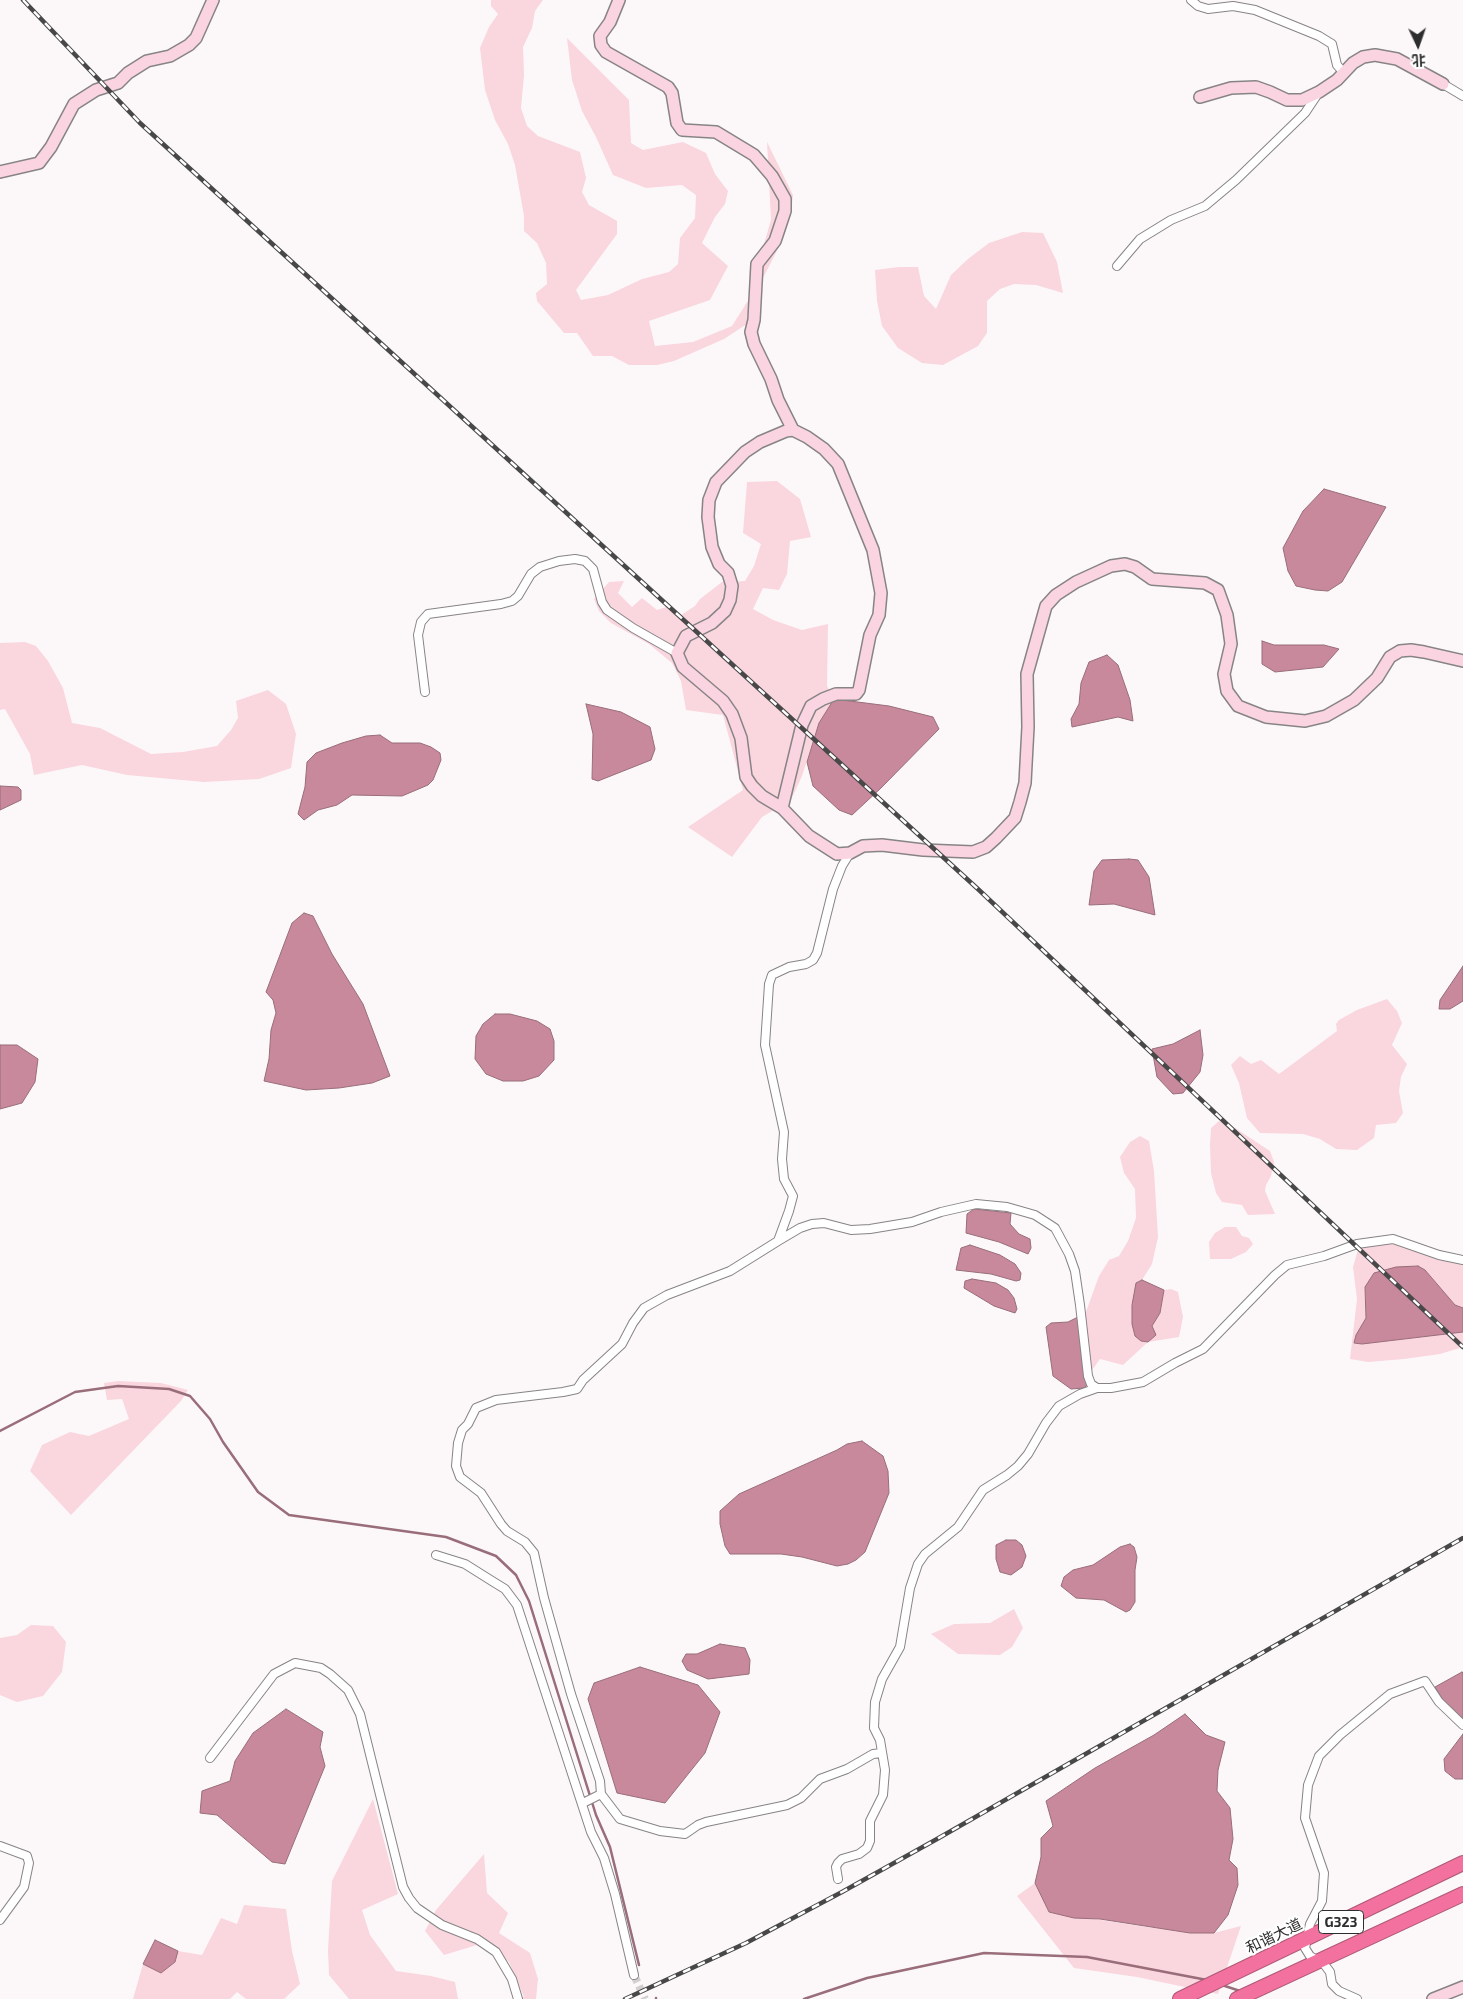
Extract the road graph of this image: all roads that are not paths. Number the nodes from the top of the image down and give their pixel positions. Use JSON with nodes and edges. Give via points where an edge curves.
{"nodes":[{"id":1,"x":212,"y":0,"type":"edge"},
{"id":2,"x":619,"y":0,"type":"edge"},
{"id":3,"x":1191,"y":0,"type":"edge"},
{"id":4,"x":1344,"y":73,"type":"junction"},
{"id":5,"x":1443,"y":84,"type":"joint"},
{"id":6,"x":1320,"y":92,"type":"junction"},
{"id":7,"x":1463,"y":96,"type":"edge"},
{"id":8,"x":1200,"y":97,"type":"dead end"},
{"id":9,"x":0,"y":172,"type":"edge"},
{"id":10,"x":1117,"y":266,"type":"dead end"},
{"id":11,"x":793,"y":430,"type":"junction"},
{"id":12,"x":677,"y":653,"type":"junction"},
{"id":13,"x":1463,"y":661,"type":"edge"},
{"id":14,"x":426,"y":692,"type":"dead end"},
{"id":15,"x":782,"y":808,"type":"junction"},
{"id":16,"x":850,"y":853,"type":"junction"},
{"id":17,"x":778,"y":1241,"type":"junction"},
{"id":18,"x":1463,"y":1260,"type":"edge"},
{"id":19,"x":1097,"y":1388,"type":"junction"},
{"id":20,"x":436,"y":1555,"type":"dead end"},
{"id":21,"x":1463,"y":1725,"type":"edge"},
{"id":22,"x":882,"y":1753,"type":"junction"},
{"id":23,"x":210,"y":1758,"type":"dead end"},
{"id":24,"x":601,"y":1794,"type":"junction"},
{"id":25,"x":583,"y":1803,"type":"junction"},
{"id":26,"x":0,"y":1846,"type":"edge"},
{"id":27,"x":1463,"y":1864,"type":"edge"},
{"id":28,"x":838,"y":1879,"type":"dead end"},
{"id":29,"x":1463,"y":1894,"type":"edge"},
{"id":30,"x":0,"y":1920,"type":"edge"},
{"id":31,"x":1307,"y":1938,"type":"junction"},
{"id":32,"x":634,"y":1975,"type":"tunnel mouth"},
{"id":33,"x":1463,"y":1987,"type":"edge"},
{"id":34,"x":518,"y":1999,"type":"edge"},
{"id":35,"x":1180,"y":1999,"type":"edge"},
{"id":36,"x":1237,"y":1999,"type":"edge"},
{"id":37,"x":1357,"y":1999,"type":"edge"},
{"id":38,"x":1433,"y":1999,"type":"edge"}],
"edges":[{"from":1,"to":9,"type":"street","via":[[196,38],[189,45],[170,56],[147,61],[118,82],[96,90],[74,104],[51,148],[39,163]]},
{"from":2,"to":11,"type":"street","via":[[600,36],[606,52],[668,86],[677,123],[682,130],[716,132],[754,155],[772,176],[785,199],[785,211],[775,241],[757,264],[751,332]]},
{"from":3,"to":4,"type":"street","via":[[1208,9],[1233,6],[1250,9],[1319,36],[1332,44]]},
{"from":4,"to":5,"type":"street","via":[[1363,56],[1384,56],[1397,59]]},
{"from":4,"to":6,"type":"street"},
{"from":5,"to":7,"type":"street"},
{"from":6,"to":8,"type":"street","via":[[1302,100],[1287,100],[1256,87],[1230,88]]},
{"from":6,"to":10,"type":"street","via":[[1305,113],[1236,180],[1205,206],[1140,238]]},
{"from":11,"to":12,"type":"street","via":[[774,435],[745,452],[716,482],[709,500],[708,517],[712,547],[732,586],[730,600],[725,611],[712,623],[686,636]]},
{"from":11,"to":15,"type":"street","via":[[824,449],[838,464],[873,550],[880,593],[879,615],[870,635],[859,690],[856,694],[836,694],[811,706],[802,724]]},
{"from":12,"to":14,"type":"street","via":[[607,610],[593,569],[585,561],[559,561],[540,567],[531,574],[512,601],[428,614],[421,622],[418,634]]},
{"from":12,"to":15,"type":"street","via":[[683,667],[732,714],[741,738],[746,777],[752,786]]},
{"from":13,"to":16,"type":"street","via":[[1424,652],[1400,651],[1390,657],[1377,678],[1354,700],[1326,716],[1305,721],[1266,717],[1238,706],[1228,691],[1224,674],[1231,644],[1227,615],[1218,590],[1204,583],[1152,579],[1125,564],[1111,566],[1076,582],[1046,606],[1027,674],[1025,783],[1015,818],[986,847],[973,852],[882,845],[863,846]]},
{"from":15,"to":16,"type":"street","via":[[809,836],[837,854]]},
{"from":16,"to":17,"type":"street","via":[[833,889],[813,960],[772,974],[769,984],[765,1045],[784,1132],[784,1180],[793,1196]]},
{"from":17,"to":19,"type":"street","via":[[812,1224],[824,1223],[851,1230],[870,1229],[912,1222],[976,1204],[1007,1207],[1035,1215],[1055,1228],[1069,1254],[1083,1320],[1088,1376]]},
{"from":17,"to":24,"type":"street","via":[[730,1271],[667,1295],[644,1308],[622,1344],[577,1389],[496,1400],[476,1408],[462,1430],[456,1466],[460,1477],[481,1493],[501,1524],[534,1553],[571,1694],[600,1781]]},
{"from":18,"to":19,"type":"street","via":[[1384,1239],[1287,1266],[1203,1349],[1143,1382]]},
{"from":19,"to":22,"type":"street","via":[[1059,1406],[1018,1466],[983,1490],[958,1527],[925,1554],[918,1564],[910,1588],[900,1647],[882,1679],[875,1702],[874,1728]]},
{"from":20,"to":25,"type":"street","via":[[465,1564],[478,1572],[505,1589],[517,1605]]},
{"from":21,"to":31,"type":"street","via":[[1439,1702],[1424,1681],[1390,1694],[1340,1734],[1319,1756],[1308,1785],[1305,1818],[1324,1872],[1322,1901]]},
{"from":22,"to":24,"type":"street","via":[[873,1754],[820,1779],[801,1798],[787,1805],[706,1822],[685,1834],[660,1831],[620,1819]]},
{"from":22,"to":28,"type":"street","via":[[884,1790],[870,1821],[870,1841],[859,1854],[838,1863]]},
{"from":23,"to":34,"type":"street","via":[[274,1674],[294,1663],[321,1668],[330,1674],[348,1690],[360,1714],[403,1887],[409,1898],[417,1908],[442,1925],[477,1939],[496,1952],[512,1979]]},
{"from":24,"to":25,"type":"street"},
{"from":25,"to":32,"type":"street","via":[[591,1832],[604,1858]]},
{"from":26,"to":30,"type":"street","via":[[26,1856],[30,1863],[24,1887]]},
{"from":27,"to":31,"type":"highway","name":"和谐大道","number":"G323"},
{"from":29,"to":36,"type":"highway","number":"G323"},
{"from":31,"to":35,"type":"highway","name":"和谐大道","number":"G323"},
{"from":31,"to":37,"type":"street","via":[[1305,1948],[1330,1972],[1332,1984]]},
{"from":33,"to":38,"type":"street"}]}
